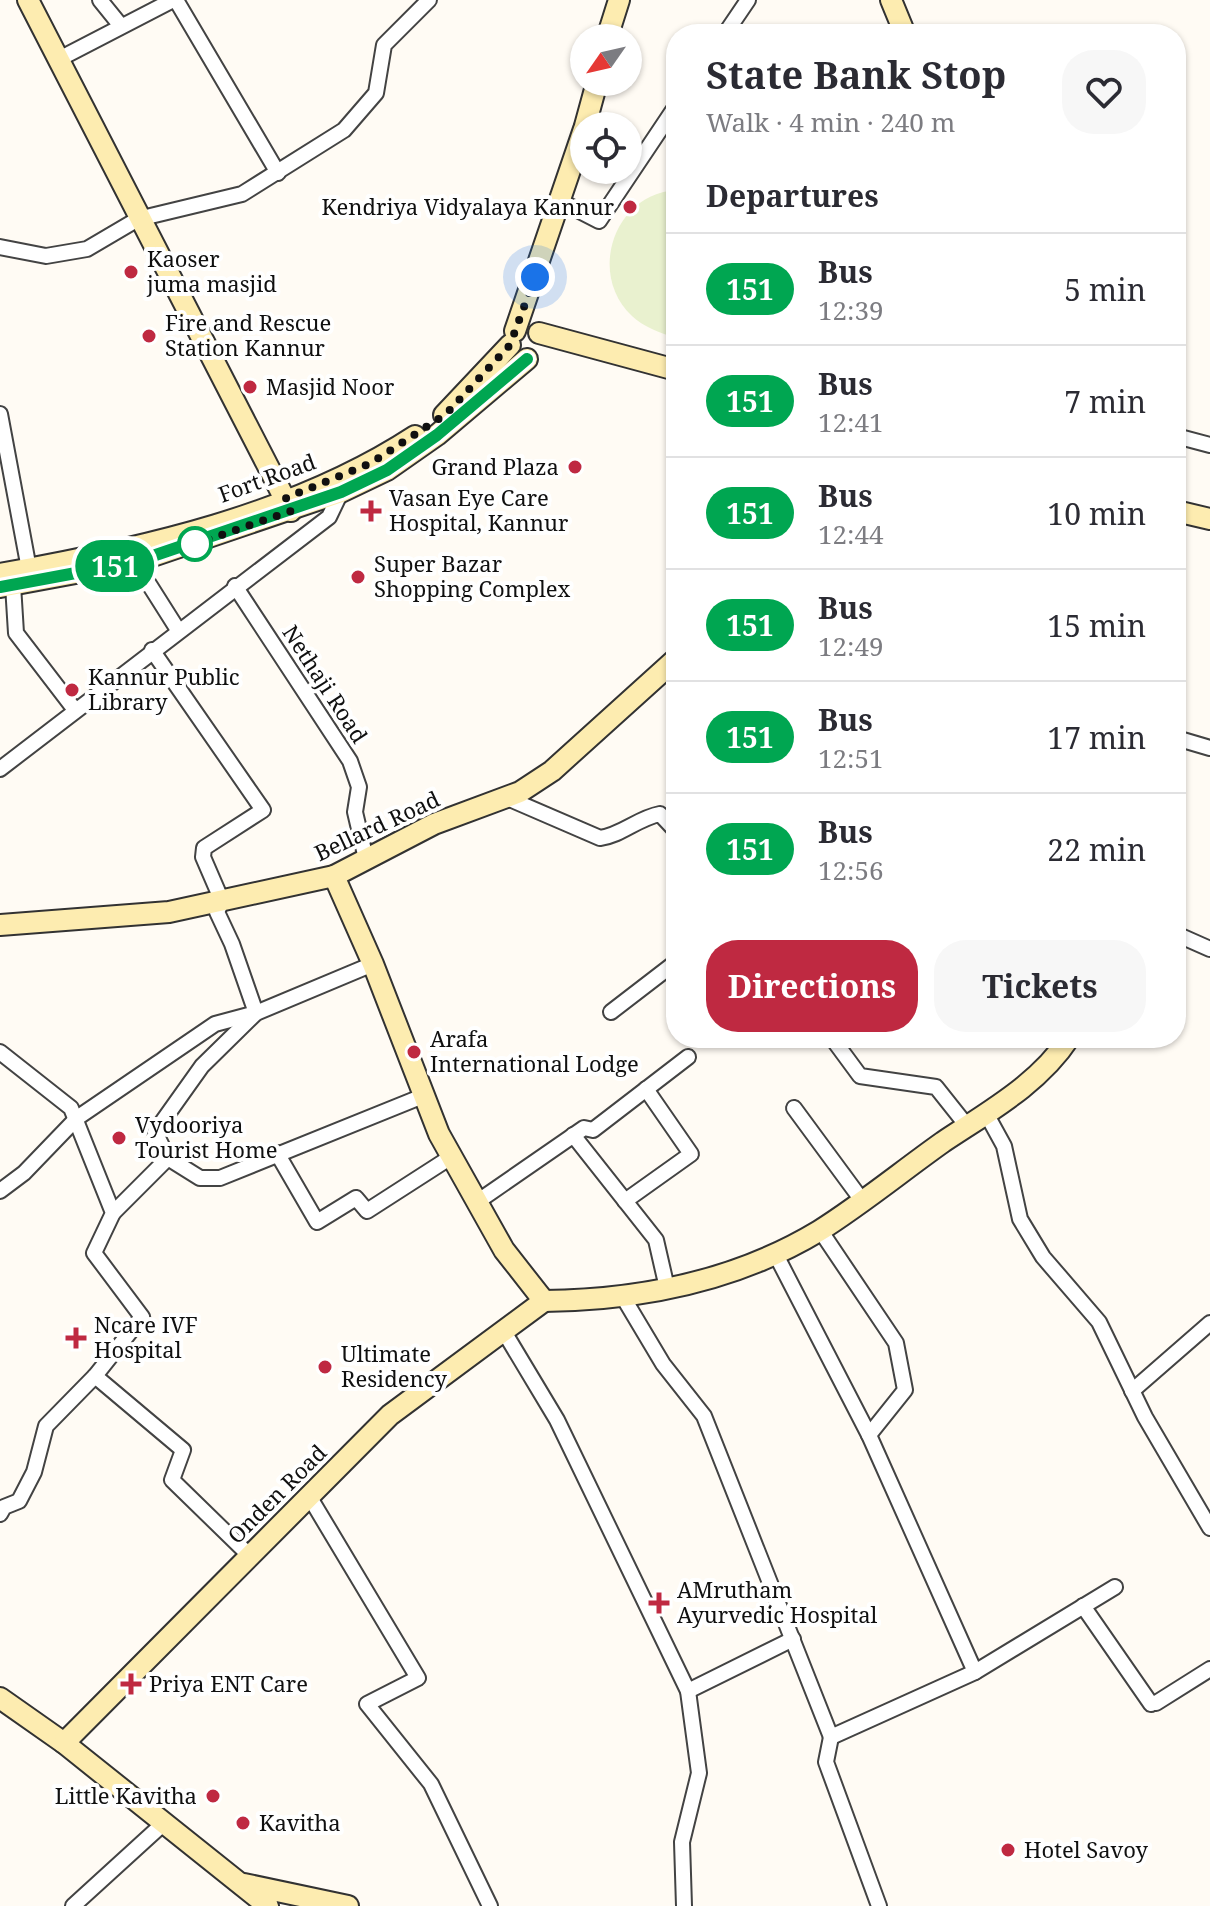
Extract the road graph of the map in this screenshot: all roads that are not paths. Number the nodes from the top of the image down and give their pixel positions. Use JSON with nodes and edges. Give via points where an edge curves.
{"nodes":[{"id":1,"x":28,"y":0,"type":"edge"},
{"id":2,"x":100,"y":0,"type":"edge"},
{"id":3,"x":174,"y":0,"type":"edge"},
{"id":4,"x":429,"y":0,"type":"edge"},
{"id":5,"x":619,"y":0,"type":"edge"},
{"id":6,"x":748,"y":0,"type":"edge"},
{"id":7,"x":891,"y":0,"type":"edge"},
{"id":8,"x":611,"y":24,"type":"edge"},
{"id":9,"x":732,"y":24,"type":"edge"},
{"id":10,"x":901,"y":24,"type":"edge"},
{"id":11,"x":121,"y":26,"type":"junction"},
{"id":12,"x":61,"y":58,"type":"junction"},
{"id":13,"x":666,"y":125,"type":"edge"},
{"id":14,"x":278,"y":173,"type":"junction"},
{"id":15,"x":570,"y":175,"type":"edge"},
{"id":16,"x":562,"y":202,"type":"junction"},
{"id":17,"x":138,"y":219,"type":"junction"},
{"id":18,"x":0,"y":247,"type":"edge"},
{"id":19,"x":527,"y":341,"type":"junction"},
{"id":20,"x":666,"y":367,"type":"edge"},
{"id":21,"x":0,"y":414,"type":"edge"},
{"id":22,"x":1186,"y":439,"type":"edge"},
{"id":23,"x":1210,"y":445,"type":"edge"},
{"id":24,"x":341,"y":492,"type":"junction"},
{"id":25,"x":288,"y":505,"type":"junction"},
{"id":26,"x":1186,"y":513,"type":"edge"},
{"id":27,"x":1210,"y":519,"type":"edge"},
{"id":28,"x":132,"y":555,"type":"junction"},
{"id":29,"x":29,"y":569,"type":"junction"},
{"id":30,"x":4,"y":582,"type":"edge"},
{"id":31,"x":235,"y":586,"type":"junction"},
{"id":32,"x":178,"y":630,"type":"junction"},
{"id":33,"x":152,"y":650,"type":"junction"},
{"id":34,"x":666,"y":668,"type":"edge"},
{"id":35,"x":75,"y":710,"type":"junction"},
{"id":36,"x":1186,"y":741,"type":"edge"},
{"id":37,"x":1210,"y":748,"type":"edge"},
{"id":38,"x":0,"y":769,"type":"edge"},
{"id":39,"x":505,"y":797,"type":"junction"},
{"id":40,"x":666,"y":820,"type":"edge"},
{"id":41,"x":366,"y":859,"type":"junction"},
{"id":42,"x":334,"y":876,"type":"junction"},
{"id":43,"x":222,"y":901,"type":"junction"},
{"id":44,"x":0,"y":925,"type":"edge"},
{"id":45,"x":1186,"y":938,"type":"edge"},
{"id":46,"x":1210,"y":949,"type":"edge"},
{"id":47,"x":373,"y":964,"type":"junction"},
{"id":48,"x":666,"y":970,"type":"edge"},
{"id":49,"x":611,"y":1012,"type":"dead end"},
{"id":50,"x":256,"y":1013,"type":"junction"},
{"id":51,"x":839,"y":1048,"type":"edge"},
{"id":52,"x":1061,"y":1048,"type":"edge"},
{"id":53,"x":0,"y":1052,"type":"edge"},
{"id":54,"x":688,"y":1057,"type":"dead end"},
{"id":55,"x":646,"y":1089,"type":"junction"},
{"id":56,"x":423,"y":1096,"type":"junction"},
{"id":57,"x":794,"y":1108,"type":"dead end"},
{"id":58,"x":987,"y":1115,"type":"junction"},
{"id":59,"x":77,"y":1118,"type":"junction"},
{"id":60,"x":967,"y":1126,"type":"junction"},
{"id":61,"x":573,"y":1135,"type":"junction"},
{"id":62,"x":277,"y":1153,"type":"junction"},
{"id":63,"x":451,"y":1157,"type":"junction"},
{"id":64,"x":168,"y":1158,"type":"junction"},
{"id":65,"x":0,"y":1191,"type":"edge"},
{"id":66,"x":861,"y":1199,"type":"junction"},
{"id":67,"x":625,"y":1201,"type":"junction"},
{"id":68,"x":477,"y":1202,"type":"junction"},
{"id":69,"x":113,"y":1213,"type":"junction"},
{"id":70,"x":820,"y":1230,"type":"junction"},
{"id":71,"x":775,"y":1253,"type":"junction"},
{"id":72,"x":667,"y":1288,"type":"junction"},
{"id":73,"x":623,"y":1297,"type":"junction"},
{"id":74,"x":544,"y":1301,"type":"junction"},
{"id":75,"x":1210,"y":1323,"type":"edge"},
{"id":76,"x":503,"y":1330,"type":"junction"},
{"id":77,"x":95,"y":1376,"type":"junction"},
{"id":78,"x":1132,"y":1391,"type":"junction"},
{"id":79,"x":869,"y":1435,"type":"junction"},
{"id":80,"x":309,"y":1496,"type":"junction"},
{"id":81,"x":0,"y":1514,"type":"edge"},
{"id":82,"x":1210,"y":1528,"type":"edge"},
{"id":83,"x":250,"y":1556,"type":"junction"},
{"id":84,"x":1115,"y":1587,"type":"dead end"},
{"id":85,"x":1083,"y":1606,"type":"junction"},
{"id":86,"x":793,"y":1639,"type":"junction"},
{"id":87,"x":1210,"y":1669,"type":"edge"},
{"id":88,"x":975,"y":1672,"type":"junction"},
{"id":89,"x":688,"y":1691,"type":"junction"},
{"id":90,"x":2,"y":1702,"type":"edge"},
{"id":91,"x":831,"y":1737,"type":"junction"},
{"id":92,"x":64,"y":1743,"type":"junction"},
{"id":93,"x":164,"y":1823,"type":"junction"},
{"id":94,"x":240,"y":1883,"type":"junction"},
{"id":95,"x":73,"y":1906,"type":"edge"},
{"id":96,"x":268,"y":1906,"type":"edge"},
{"id":97,"x":348,"y":1906,"type":"edge"},
{"id":98,"x":490,"y":1906,"type":"edge"},
{"id":99,"x":684,"y":1906,"type":"edge"},
{"id":100,"x":879,"y":1906,"type":"edge"}],
"edges":[{"from":1,"to":12,"type":"main road"},
{"from":2,"to":11,"type":"street"},
{"from":3,"to":11,"type":"street"},
{"from":3,"to":14,"type":"street"},
{"from":4,"to":14,"type":"street","via":[[384,45],[376,93],[344,130]]},
{"from":5,"to":8,"type":"main road"},
{"from":6,"to":9,"type":"street"},
{"from":7,"to":10,"type":"main road"},
{"from":11,"to":12,"type":"street"},
{"from":12,"to":17,"type":"main road"},
{"from":13,"to":16,"type":"street","via":[[599,221]]},
{"from":14,"to":17,"type":"street","via":[[242,194]]},
{"from":15,"to":16,"type":"main road"},
{"from":16,"to":19,"type":"main road","via":[[529,295]]},
{"from":17,"to":18,"type":"street","via":[[87,249],[46,256]]},
{"from":17,"to":25,"type":"main road"},
{"from":19,"to":20,"type":"main road","via":[[564,340]]},
{"from":19,"to":24,"type":"main road","name":"Fort Road","via":[[507,377],[413,452]]},
{"from":19,"to":25,"type":"main road","name":"Fort Road","via":[[412,438]]},
{"from":21,"to":29,"type":"street"},
{"from":22,"to":23,"type":"street"},
{"from":24,"to":25,"type":"main road","name":"Fort Road"},
{"from":24,"to":31,"type":"street","via":[[329,517]]},
{"from":25,"to":28,"type":"main road","name":"Fort Road"},
{"from":26,"to":27,"type":"main road"},
{"from":28,"to":29,"type":"main road","name":"Fort Road"},
{"from":28,"to":30,"type":"main road","name":"Fort Road"},
{"from":28,"to":32,"type":"street"},
{"from":29,"to":30,"type":"main road","name":"Fort Road"},
{"from":30,"to":35,"type":"street","via":[[16,633]]},
{"from":31,"to":32,"type":"street"},
{"from":31,"to":41,"type":"street","name":"Nethaji Road","via":[[350,761],[359,787],[355,812]]},
{"from":32,"to":33,"type":"street"},
{"from":33,"to":35,"type":"street"},
{"from":33,"to":43,"type":"street","via":[[263,810],[204,848]]},
{"from":34,"to":39,"type":"main road","name":"Bellard Road","via":[[552,771]]},
{"from":35,"to":38,"type":"street"},
{"from":36,"to":37,"type":"street"},
{"from":39,"to":40,"type":"street","via":[[600,838],[660,814]]},
{"from":39,"to":41,"type":"main road","name":"Bellard Road","via":[[434,824]]},
{"from":41,"to":42,"type":"main road","name":"Bellard Road"},
{"from":42,"to":43,"type":"main road","name":"Bellard Road"},
{"from":42,"to":47,"type":"main road"},
{"from":43,"to":44,"type":"main road","name":"Bellard Road","via":[[169,912]]},
{"from":43,"to":50,"type":"street","via":[[217,912]]},
{"from":45,"to":46,"type":"street"},
{"from":47,"to":50,"type":"street"},
{"from":47,"to":56,"type":"main road"},
{"from":48,"to":49,"type":"street"},
{"from":50,"to":59,"type":"street","via":[[215,1024]]},
{"from":50,"to":64,"type":"street","via":[[202,1066],[155,1132]]},
{"from":51,"to":60,"type":"street","via":[[860,1076],[936,1087]]},
{"from":52,"to":58,"type":"main road"},
{"from":53,"to":59,"type":"street","via":[[64,1099]]},
{"from":54,"to":55,"type":"street"},
{"from":55,"to":61,"type":"street","via":[[593,1130],[584,1128]]},
{"from":55,"to":67,"type":"street","via":[[691,1154]]},
{"from":56,"to":62,"type":"street"},
{"from":56,"to":63,"type":"main road"},
{"from":57,"to":66,"type":"street"},
{"from":58,"to":60,"type":"main road"},
{"from":58,"to":78,"type":"street","via":[[1004,1146],[1020,1219],[1043,1257],[1099,1322]]},
{"from":59,"to":65,"type":"street"},
{"from":59,"to":69,"type":"street"},
{"from":60,"to":66,"type":"main road"},
{"from":61,"to":67,"type":"street"},
{"from":61,"to":68,"type":"street"},
{"from":62,"to":63,"type":"street","via":[[317,1222],[356,1198],[367,1211]]},
{"from":62,"to":64,"type":"street","via":[[240,1172],[209,1180]]},
{"from":63,"to":68,"type":"main road"},
{"from":64,"to":69,"type":"street"},
{"from":66,"to":70,"type":"main road"},
{"from":67,"to":72,"type":"street","via":[[656,1240]]},
{"from":68,"to":74,"type":"main road","via":[[504,1250]]},
{"from":69,"to":77,"type":"street","via":[[94,1253],[142,1317]]},
{"from":70,"to":71,"type":"main road"},
{"from":70,"to":79,"type":"street","via":[[896,1343],[905,1390]]},
{"from":71,"to":72,"type":"main road","via":[[702,1281]]},
{"from":71,"to":79,"type":"street"},
{"from":72,"to":73,"type":"main road"},
{"from":73,"to":74,"type":"main road"},
{"from":73,"to":86,"type":"street","via":[[663,1364],[704,1416]]},
{"from":74,"to":76,"type":"main road","name":"Onden Road"},
{"from":75,"to":78,"type":"street"},
{"from":76,"to":80,"type":"main road","name":"Onden Road","via":[[390,1415]]},
{"from":76,"to":89,"type":"street","via":[[557,1420]]},
{"from":77,"to":81,"type":"street","via":[[46,1426],[34,1472],[19,1501]]},
{"from":77,"to":83,"type":"street","via":[[183,1450],[172,1480]]},
{"from":78,"to":82,"type":"street"},
{"from":79,"to":88,"type":"street"},
{"from":80,"to":83,"type":"main road","name":"Onden Road"},
{"from":80,"to":98,"type":"street","via":[[418,1678],[367,1704],[431,1784]]},
{"from":83,"to":92,"type":"main road","name":"Onden Road"},
{"from":84,"to":85,"type":"street"},
{"from":85,"to":87,"type":"street","via":[[1154,1703]]},
{"from":85,"to":88,"type":"street"},
{"from":86,"to":89,"type":"street"},
{"from":86,"to":91,"type":"street"},
{"from":88,"to":91,"type":"street"},
{"from":89,"to":99,"type":"street","via":[[699,1773],[682,1842]]},
{"from":90,"to":92,"type":"main road"},
{"from":91,"to":100,"type":"street","via":[[826,1762]]},
{"from":92,"to":93,"type":"main road"},
{"from":93,"to":94,"type":"main road"},
{"from":93,"to":95,"type":"street"},
{"from":94,"to":96,"type":"main road"},
{"from":94,"to":97,"type":"main road"}]}
